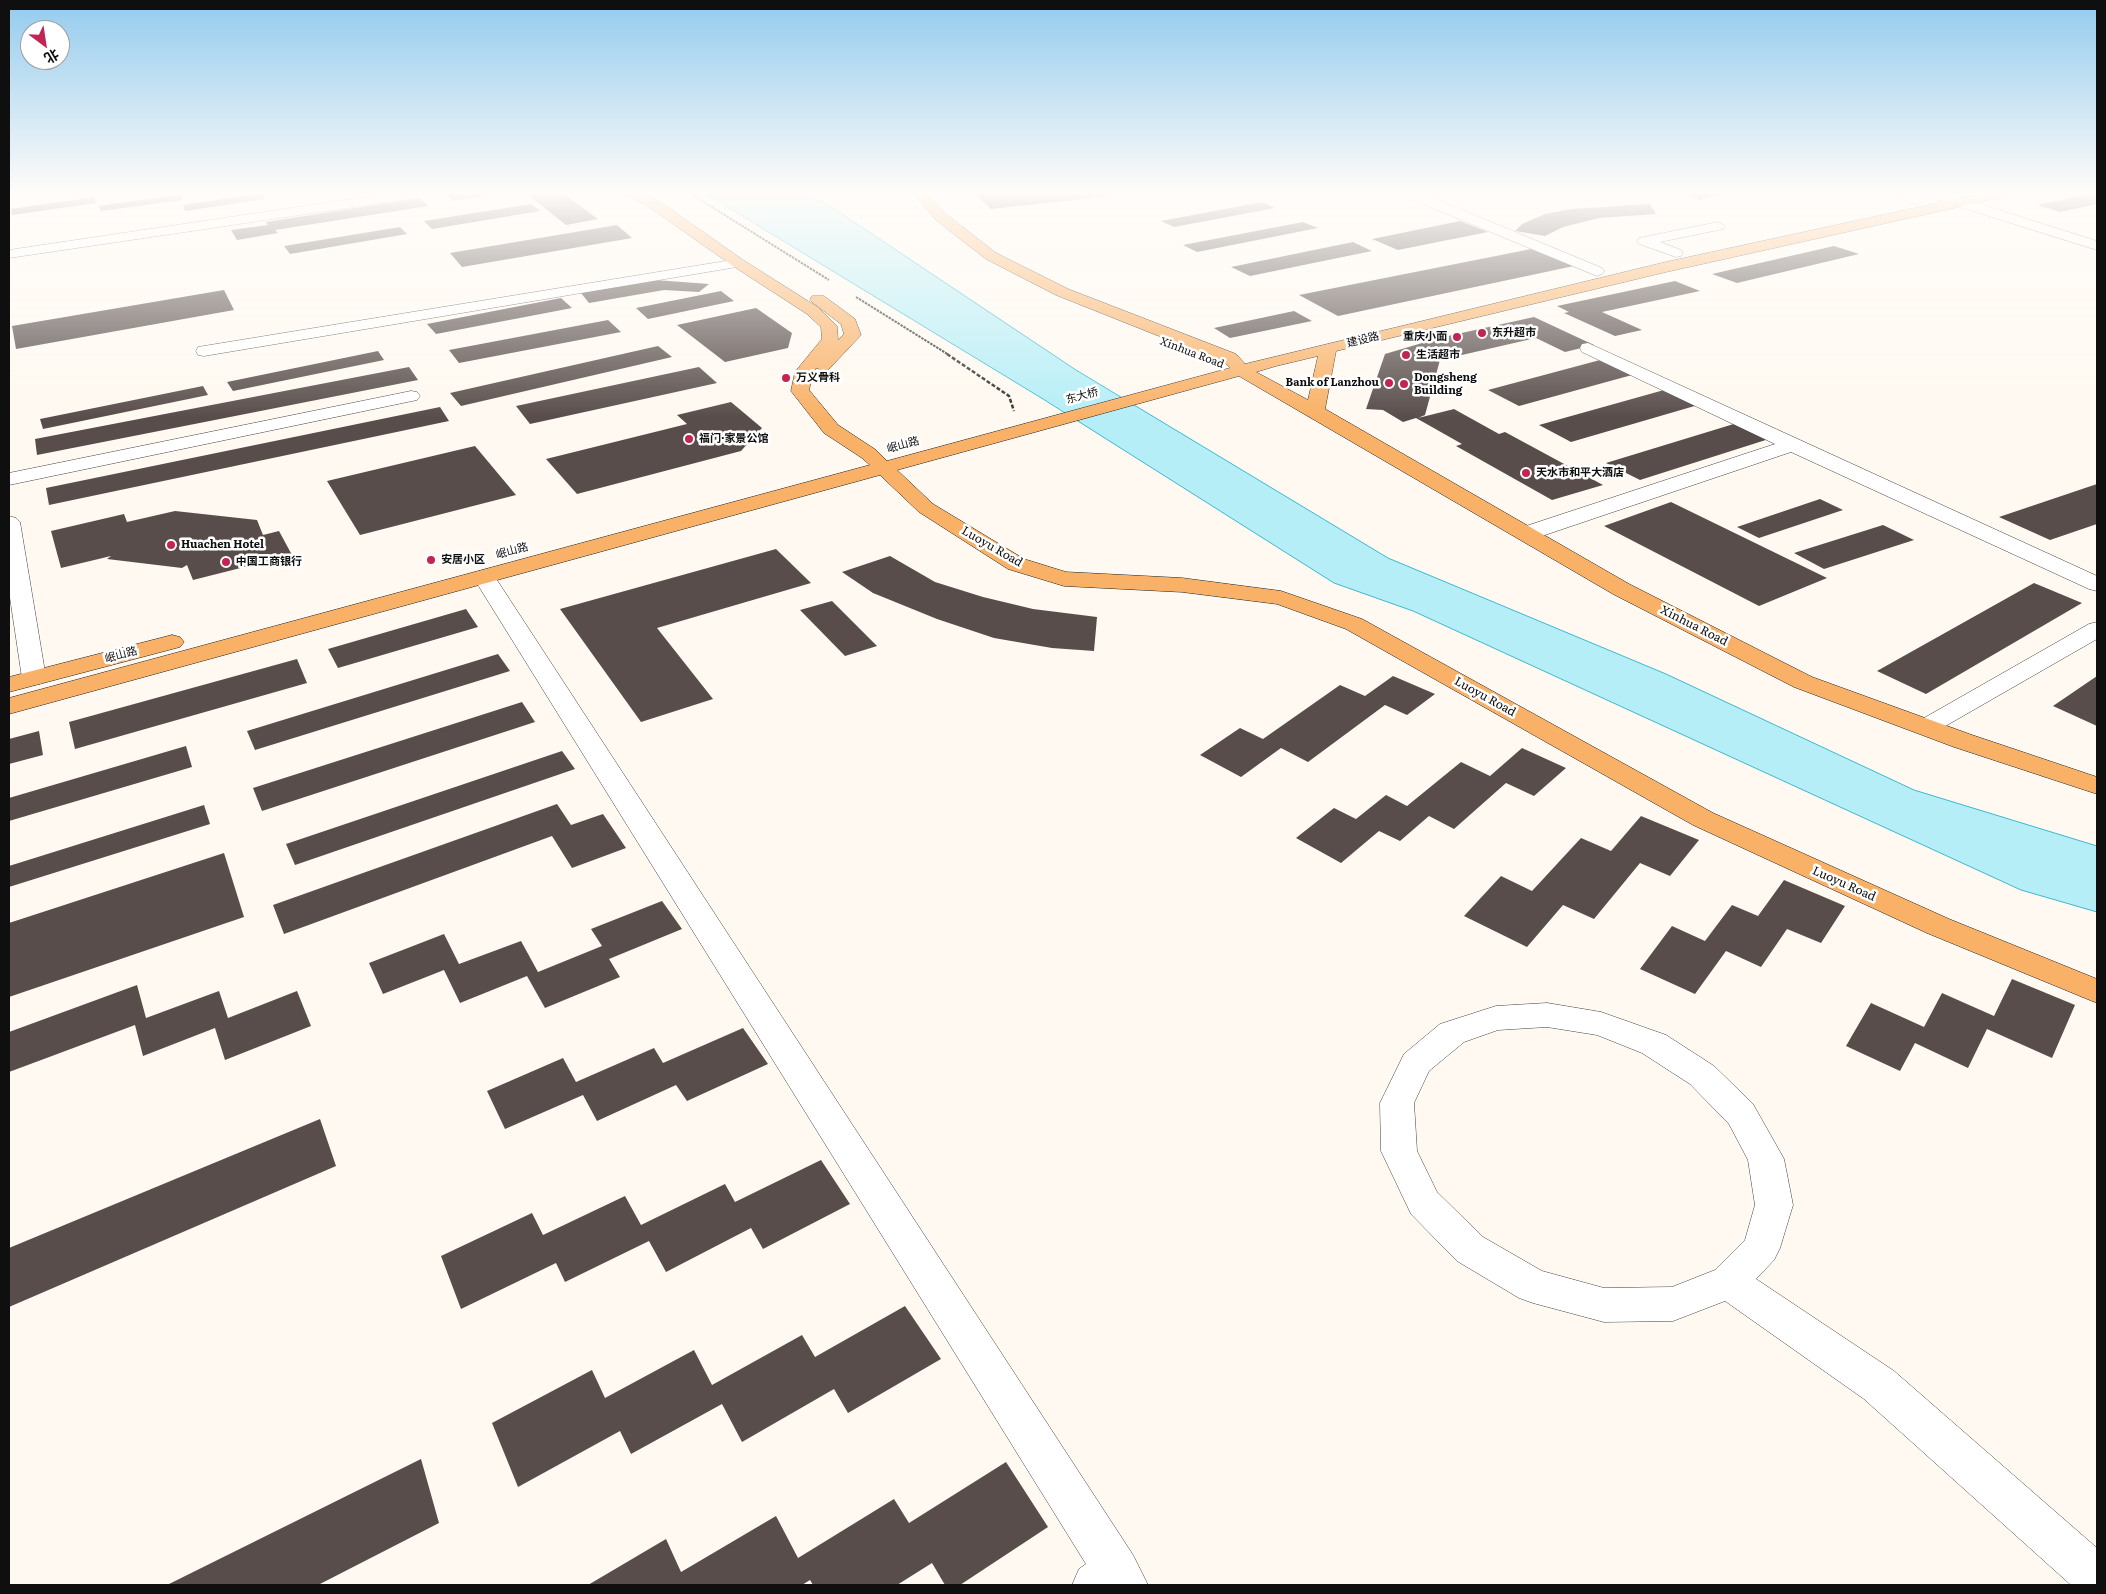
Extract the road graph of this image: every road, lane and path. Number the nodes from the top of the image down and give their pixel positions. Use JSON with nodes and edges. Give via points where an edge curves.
{"nodes":[{"id":1,"x":705,"y":268,"type":"edge"},
{"id":2,"x":746,"y":268,"type":"edge"},
{"id":3,"x":770,"y":268,"type":"edge"},
{"id":4,"x":1003,"y":268,"type":"edge"},
{"id":5,"x":1015,"y":268,"type":"edge"},
{"id":6,"x":1591,"y":268,"type":"edge"},
{"id":7,"x":1608,"y":268,"type":"edge"},
{"id":8,"x":1656,"y":268,"type":"edge"},
{"id":9,"x":1597,"y":271,"type":"junction"},
{"id":10,"x":1588,"y":348,"type":"dead end"},
{"id":11,"x":1328,"y":349,"type":"junction"},
{"id":12,"x":204,"y":351,"type":"dead end"},
{"id":13,"x":1211,"y":362,"type":"junction"},
{"id":14,"x":1236,"y":364,"type":"junction"},
{"id":15,"x":1168,"y":391,"type":"joint"},
{"id":16,"x":411,"y":396,"type":"dead end"},
{"id":17,"x":1315,"y":411,"type":"junction"},
{"id":18,"x":1015,"y":414,"type":"joint"},
{"id":19,"x":1792,"y":445,"type":"junction"},
{"id":20,"x":877,"y":461,"type":"junction"},
{"id":21,"x":9,"y":479,"type":"edge"},
{"id":22,"x":9,"y":522,"type":"edge"},
{"id":23,"x":1528,"y":533,"type":"junction"},
{"id":24,"x":484,"y":577,"type":"junction"},
{"id":25,"x":2097,"y":584,"type":"edge"},
{"id":26,"x":2097,"y":629,"type":"edge"},
{"id":27,"x":34,"y":678,"type":"junction"},
{"id":28,"x":9,"y":685,"type":"edge"},
{"id":29,"x":9,"y":706,"type":"edge"},
{"id":30,"x":1926,"y":727,"type":"junction"},
{"id":31,"x":2097,"y":786,"type":"edge"},
{"id":32,"x":2097,"y":992,"type":"edge"},
{"id":33,"x":1729,"y":1282,"type":"junction"},
{"id":34,"x":2097,"y":1578,"type":"edge"},
{"id":35,"x":1112,"y":1581,"type":"edge"}],
"edges":[{"from":1,"to":12,"type":"street"},
{"from":2,"to":20,"type":"main road","name":"Luoyu Road","via":[[813,311],[829,326],[830,340],[804,372],[800,391],[831,430]]},
{"from":3,"to":20,"type":"main road","name":"Luoyu Road","via":[[850,322],[852,335],[822,366],[816,386]]},
{"from":4,"to":13,"type":"main road","name":"Xinhua Road","via":[[1054,296]]},
{"from":5,"to":14,"type":"main road","name":"Xinhua Road","via":[[1062,292]]},
{"from":6,"to":9,"type":"street"},
{"from":7,"to":9,"type":"main road","name":"建设路"},
{"from":8,"to":11,"type":"main road","name":"建设路"},
{"from":9,"to":14,"type":"main road","name":"建设路"},
{"from":10,"to":19,"type":"street"},
{"from":11,"to":14,"type":"main road","name":"建设路"},
{"from":11,"to":17,"type":"main road"},
{"from":13,"to":14,"type":"main road","name":"Xinhua Road"},
{"from":13,"to":18,"type":"main road","name":"东大桥"},
{"from":14,"to":15,"type":"main road","name":"建设路"},
{"from":14,"to":17,"type":"main road","name":"Xinhua Road","via":[[1278,393]]},
{"from":15,"to":20,"type":"main road","name":"东大桥","via":[[1036,427]]},
{"from":16,"to":21,"type":"street"},
{"from":17,"to":23,"type":"main road","name":"Xinhua Road"},
{"from":18,"to":20,"type":"main road","name":"岷山路"},
{"from":19,"to":23,"type":"street"},
{"from":19,"to":25,"type":"street"},
{"from":20,"to":24,"type":"main road","name":"岷山路"},
{"from":20,"to":27,"type":"main road","name":"岷山路"},
{"from":20,"to":32,"type":"main road","name":"Luoyu Road","via":[[926,508],[1016,564],[1064,579],[1182,585],[1281,598],[1354,624],[1703,819],[1938,926]]},
{"from":22,"to":27,"type":"street"},
{"from":23,"to":30,"type":"main road","name":"Xinhua Road","via":[[1621,588],[1803,682]]},
{"from":24,"to":29,"type":"main road","name":"岷山路"},
{"from":24,"to":35,"type":"street"},
{"from":26,"to":30,"type":"street"},
{"from":27,"to":28,"type":"main road","name":"岷山路"},
{"from":30,"to":31,"type":"main road","name":"Xinhua Road"},
{"from":33,"to":33,"type":"street","via":[[1761,1248],[1774,1205],[1766,1158],[1741,1114],[1702,1074],[1654,1044],[1601,1024],[1547,1015],[1496,1018],[1452,1033],[1416,1062],[1397,1103],[1399,1152],[1424,1203],[1470,1250],[1533,1286],[1604,1305],[1673,1304]]},
{"from":33,"to":34,"type":"street","via":[[1879,1385]]}]}
